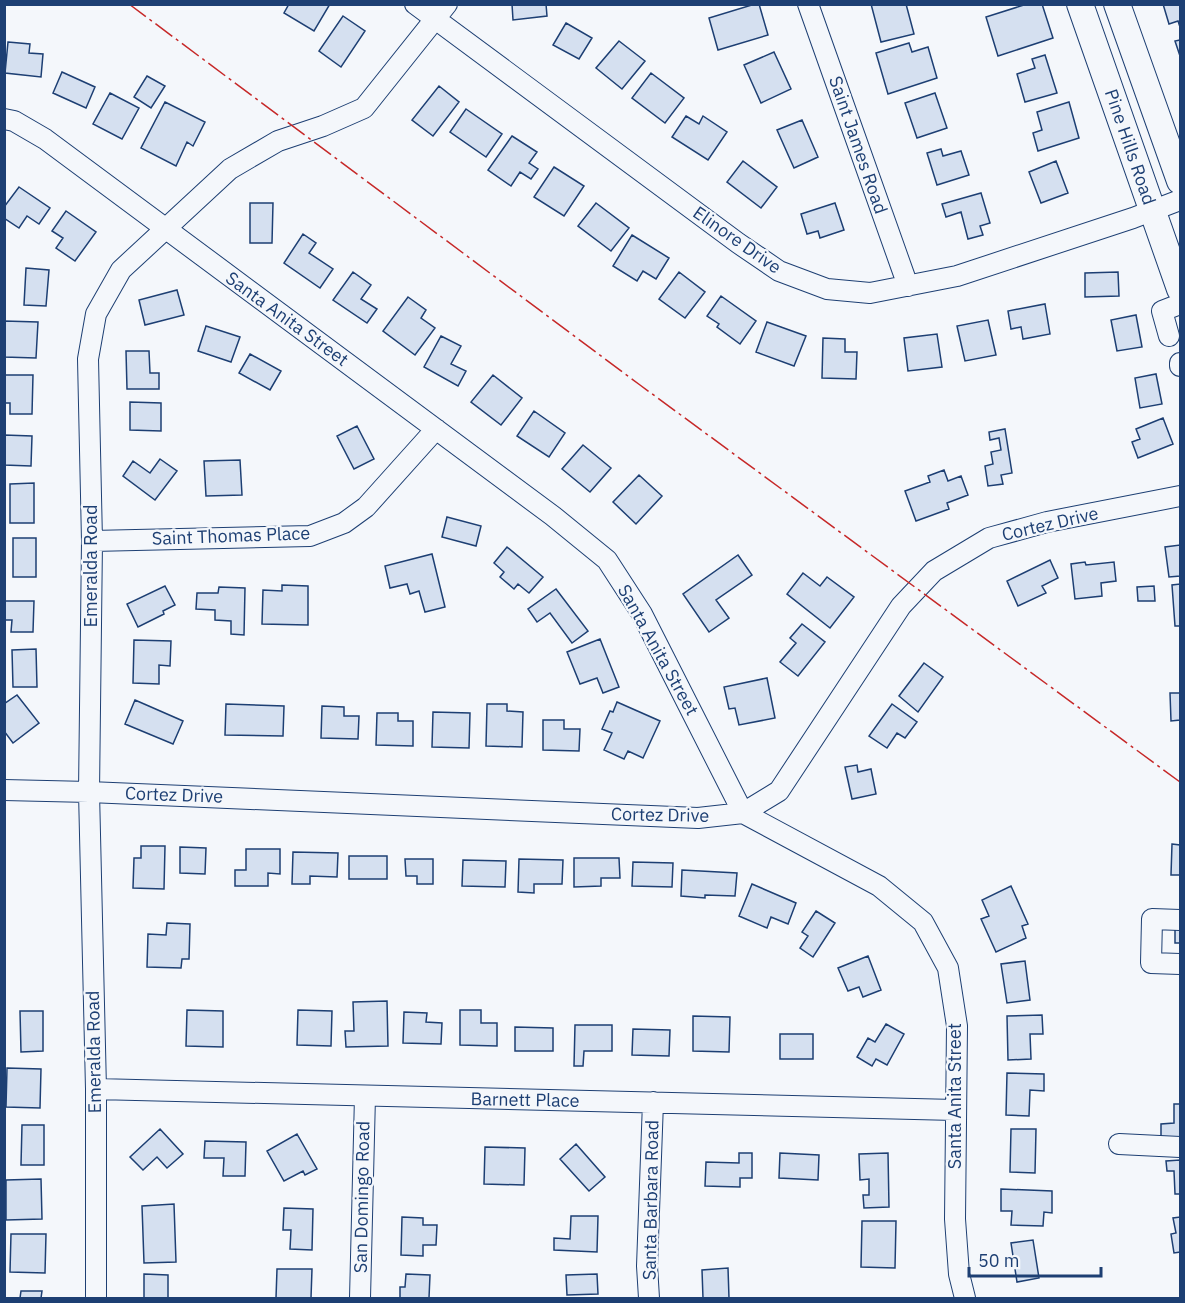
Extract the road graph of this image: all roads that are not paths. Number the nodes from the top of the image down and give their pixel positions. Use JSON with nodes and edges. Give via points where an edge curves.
{"nodes":[{"id":1,"x":415,"y":4,"type":"edge"},
{"id":2,"x":808,"y":4,"type":"edge"},
{"id":3,"x":1080,"y":4,"type":"edge"},
{"id":4,"x":1117,"y":4,"type":"edge"},
{"id":5,"x":441,"y":12,"type":"edge"},
{"id":6,"x":4,"y":119,"type":"edge"},
{"id":7,"x":1180,"y":181,"type":"edge"},
{"id":8,"x":1180,"y":200,"type":"edge"},
{"id":9,"x":1152,"y":211,"type":"junction"},
{"id":10,"x":165,"y":229,"type":"junction"},
{"id":11,"x":908,"y":286,"type":"junction"},
{"id":12,"x":1180,"y":289,"type":"edge"},
{"id":13,"x":1180,"y":304,"type":"edge"},
{"id":14,"x":1169,"y":336,"type":"dead end"},
{"id":15,"x":436,"y":429,"type":"junction"},
{"id":16,"x":1180,"y":496,"type":"edge"},
{"id":17,"x":92,"y":541,"type":"junction"},
{"id":18,"x":4,"y":790,"type":"edge"},
{"id":19,"x":89,"y":792,"type":"junction"},
{"id":20,"x":743,"y":813,"type":"junction"},
{"id":21,"x":1180,"y":920,"type":"edge"},
{"id":22,"x":1180,"y":964,"type":"edge"},
{"id":23,"x":96,"y":1089,"type":"junction"},
{"id":24,"x":365,"y":1096,"type":"junction"},
{"id":25,"x":653,"y":1102,"type":"junction"},
{"id":26,"x":955,"y":1110,"type":"junction"},
{"id":27,"x":1119,"y":1144,"type":"dead end"},
{"id":28,"x":1180,"y":1147,"type":"edge"},
{"id":29,"x":96,"y":1299,"type":"edge"},
{"id":30,"x":360,"y":1299,"type":"edge"},
{"id":31,"x":649,"y":1299,"type":"edge"},
{"id":32,"x":965,"y":1299,"type":"edge"}],
"edges":[{"from":1,"to":5,"type":"street","name":"Elinore Drive"},
{"from":2,"to":11,"type":"street","name":"Saint James Road"},
{"from":3,"to":9,"type":"main road","name":"Pine Hills Road"},
{"from":4,"to":7,"type":"main road","name":"Pine Hills Road"},
{"from":5,"to":10,"type":"street","name":"Emeralda Road","via":[[364,108],[278,141],[230,169]]},
{"from":5,"to":11,"type":"street","name":"Elinore Drive","via":[[779,272],[826,289],[870,293]]},
{"from":6,"to":10,"type":"street","name":"Santa Anita Street","via":[[45,139]]},
{"from":8,"to":9,"type":"street","name":"Elinore Drive"},
{"from":9,"to":11,"type":"street","name":"Elinore Drive","via":[[957,276]]},
{"from":9,"to":12,"type":"main road","name":"Pine Hills Road"},
{"from":10,"to":15,"type":"street","name":"Santa Anita Street"},
{"from":10,"to":17,"type":"street","name":"Emeralda Road","via":[[121,270],[96,314],[87,358]]},
{"from":13,"to":14,"type":"street","via":[[1162,310]]},
{"from":15,"to":17,"type":"street","name":"Saint Thomas Place","via":[[366,507],[344,523],[310,536]]},
{"from":15,"to":20,"type":"street","name":"Santa Anita Street","via":[[607,560],[642,614]]},
{"from":16,"to":20,"type":"street","name":"Cortez Drive","via":[[1047,522],[989,538],[934,571],[901,606],[778,791]]},
{"from":17,"to":19,"type":"street","name":"Emeralda Road"},
{"from":18,"to":19,"type":"street","name":"Cortez Drive"},
{"from":19,"to":20,"type":"street","name":"Cortez Drive","via":[[698,818]]},
{"from":19,"to":23,"type":"street","name":"Emeralda Road"},
{"from":20,"to":26,"type":"street","name":"Santa Anita Street","via":[[879,886],[923,922],[948,968],[957,1026]]},
{"from":21,"to":22,"type":"street","via":[[1152,919],[1151,963]]},
{"from":23,"to":24,"type":"street","name":"Barnett Place"},
{"from":23,"to":29,"type":"street","name":"Emeralda Road"},
{"from":24,"to":25,"type":"street","name":"Barnett Place"},
{"from":24,"to":30,"type":"street","name":"San Domingo Road"},
{"from":25,"to":26,"type":"street","name":"Barnett Place"},
{"from":25,"to":31,"type":"street","name":"Santa Barbara Road"},
{"from":26,"to":32,"type":"street","name":"Santa Anita Street","via":[[955,1219]]},
{"from":27,"to":28,"type":"street"}]}
